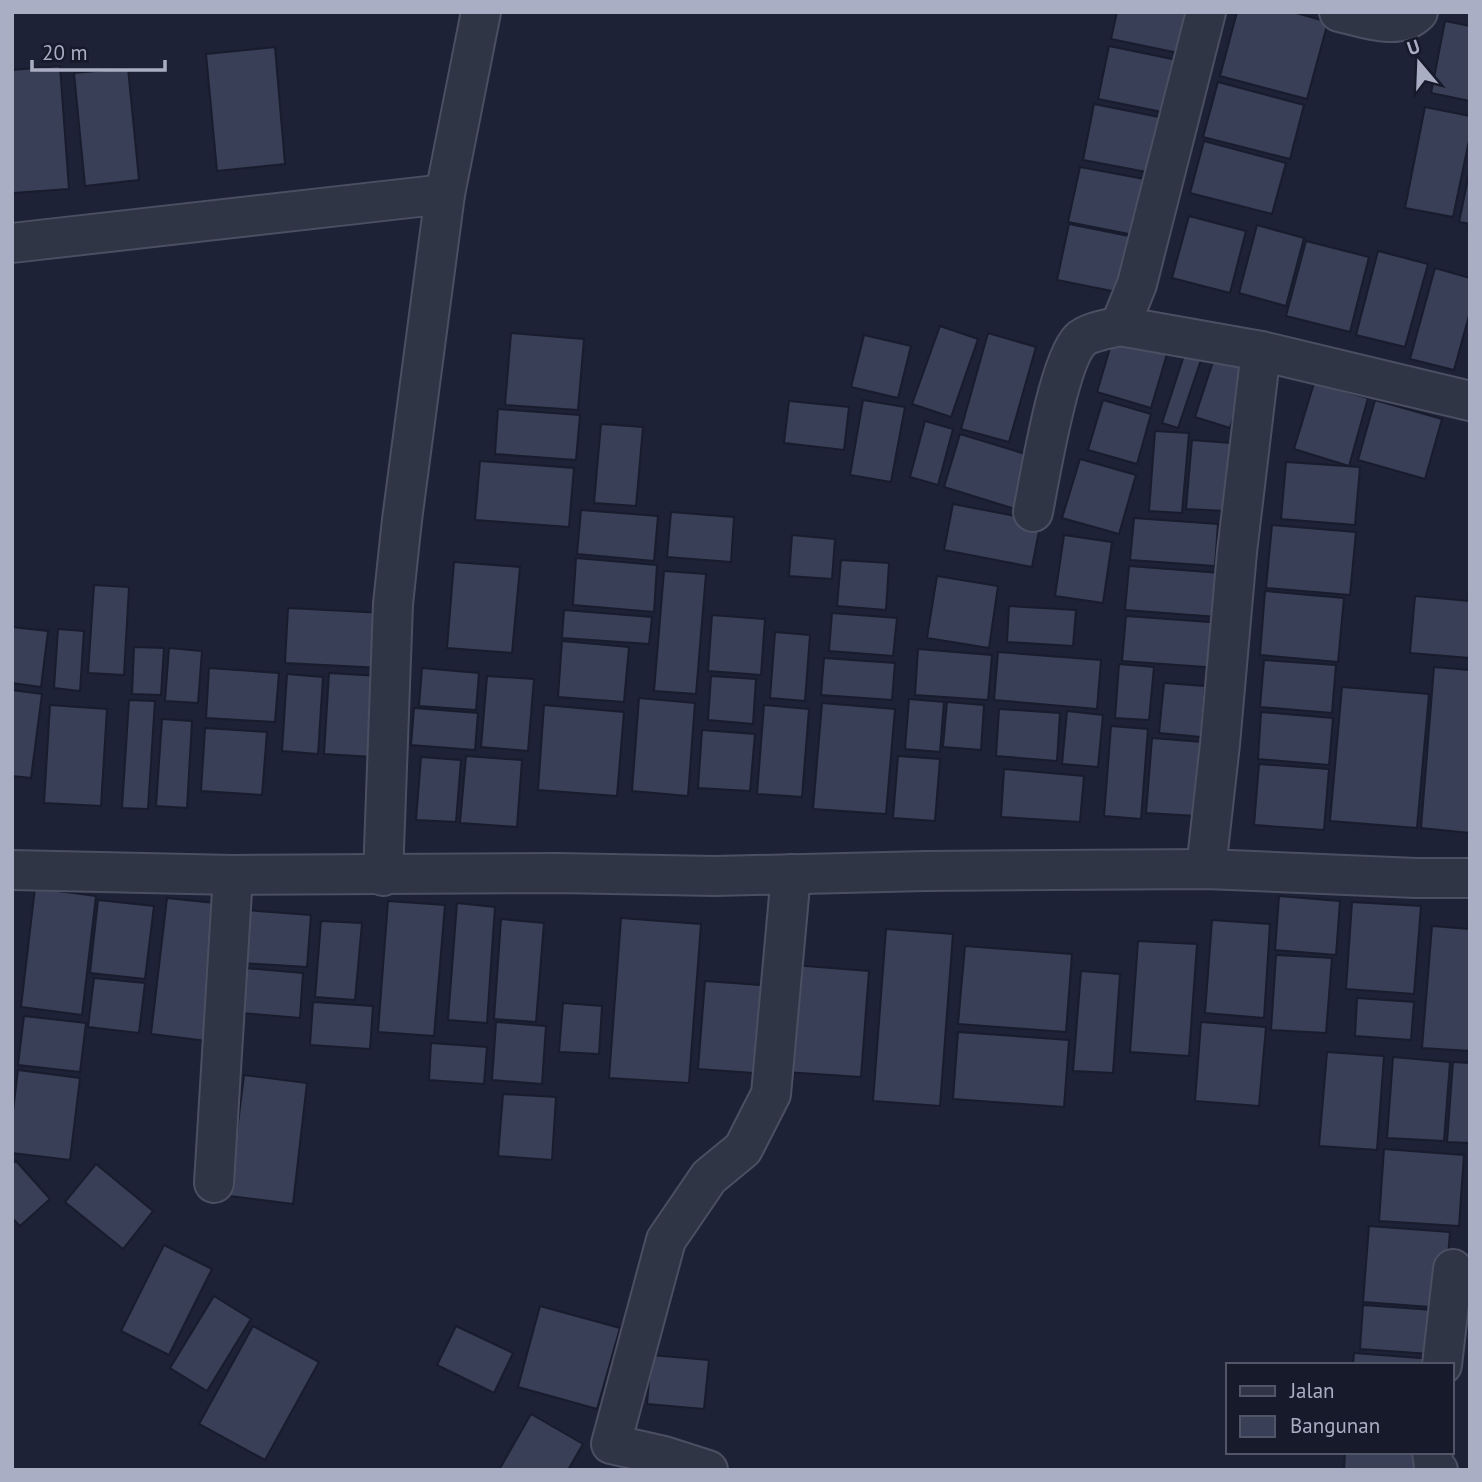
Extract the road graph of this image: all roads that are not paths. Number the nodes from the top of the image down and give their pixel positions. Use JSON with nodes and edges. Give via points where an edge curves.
{"nodes":[{"id":1,"x":481,"y":12,"type":"edge"},
{"id":2,"x":1206,"y":12,"type":"edge"},
{"id":3,"x":1339,"y":12,"type":"edge"},
{"id":4,"x":1418,"y":12,"type":"edge"},
{"id":5,"x":445,"y":194,"type":"junction"},
{"id":6,"x":12,"y":243,"type":"edge"},
{"id":7,"x":1120,"y":326,"type":"junction"},
{"id":8,"x":1261,"y":351,"type":"junction"},
{"id":9,"x":1470,"y":401,"type":"edge"},
{"id":10,"x":1033,"y":512,"type":"dead end"},
{"id":11,"x":1206,"y":869,"type":"junction"},
{"id":12,"x":12,"y":870,"type":"edge"},
{"id":13,"x":791,"y":874,"type":"junction"},
{"id":14,"x":233,"y":875,"type":"junction"},
{"id":15,"x":383,"y":876,"type":"junction"},
{"id":16,"x":1470,"y":878,"type":"edge"},
{"id":17,"x":214,"y":1183,"type":"dead end"},
{"id":18,"x":1453,"y":1269,"type":"dead end"},
{"id":19,"x":1442,"y":1363,"type":"edge"},
{"id":20,"x":605,"y":1457,"type":"edge"},
{"id":21,"x":708,"y":1470,"type":"edge"}],
"edges":[{"from":1,"to":5,"type":"street"},
{"from":2,"to":7,"type":"street","via":[[1138,284]]},
{"from":3,"to":4,"type":"street","via":[[1399,22]]},
{"from":5,"to":6,"type":"street"},
{"from":5,"to":15,"type":"street","via":[[393,604]]},
{"from":7,"to":8,"type":"street"},
{"from":7,"to":10,"type":"street","via":[[1081,338],[1074,348],[1061,383]]},
{"from":8,"to":9,"type":"street"},
{"from":8,"to":11,"type":"street"},
{"from":11,"to":13,"type":"street"},
{"from":11,"to":16,"type":"street"},
{"from":12,"to":14,"type":"street"},
{"from":13,"to":15,"type":"street"},
{"from":13,"to":20,"type":"street","via":[[771,1094],[743,1149],[709,1177],[666,1240]]},
{"from":14,"to":15,"type":"street"},
{"from":14,"to":17,"type":"street"},
{"from":18,"to":19,"type":"street"},
{"from":20,"to":21,"type":"street","via":[[664,1456]]}]}
